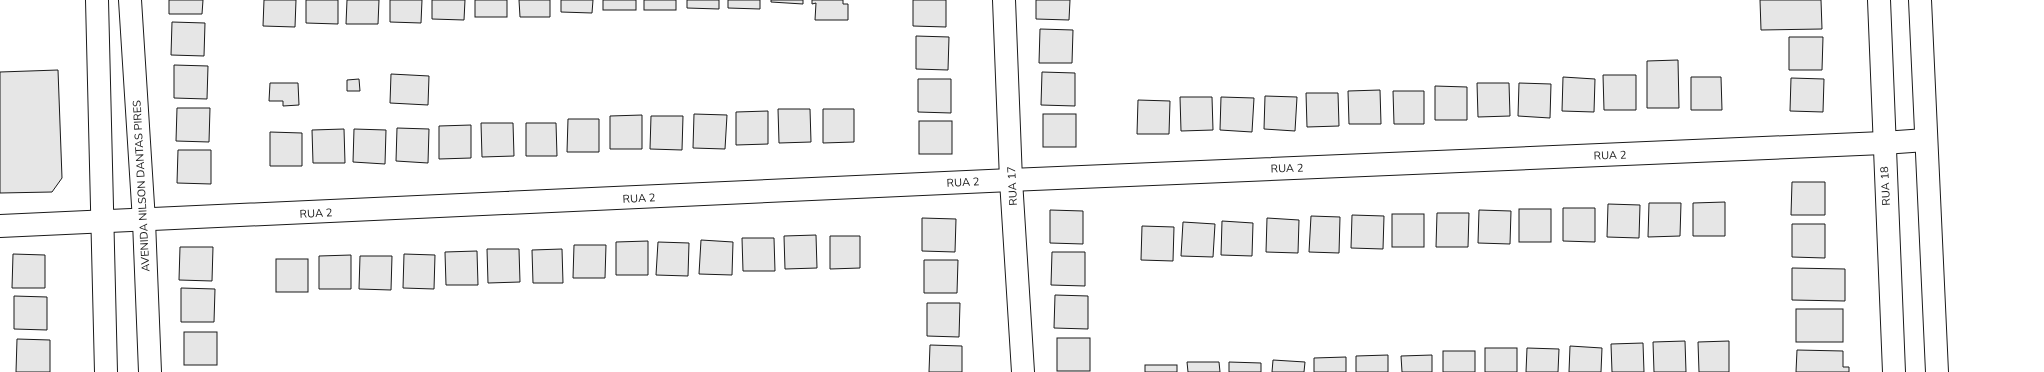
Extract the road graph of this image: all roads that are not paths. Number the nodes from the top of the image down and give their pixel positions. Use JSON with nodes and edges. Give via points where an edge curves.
{"nodes":[{"id":1,"x":97,"y":0,"type":"edge"},
{"id":2,"x":130,"y":0,"type":"edge"},
{"id":3,"x":1004,"y":0,"type":"edge"},
{"id":4,"x":1879,"y":0,"type":"edge"},
{"id":5,"x":1920,"y":0,"type":"edge"},
{"id":6,"x":1926,"y":140,"type":"junction"},
{"id":7,"x":1883,"y":143,"type":"junction"},
{"id":8,"x":1011,"y":180,"type":"junction"},
{"id":9,"x":144,"y":221,"type":"junction"},
{"id":10,"x":102,"y":222,"type":"junction"},
{"id":11,"x":0,"y":226,"type":"edge"},
{"id":12,"x":106,"y":372,"type":"edge"},
{"id":13,"x":150,"y":372,"type":"edge"},
{"id":14,"x":1023,"y":372,"type":"edge"},
{"id":15,"x":1894,"y":372,"type":"edge"},
{"id":16,"x":1937,"y":372,"type":"edge"}],
"edges":[{"from":1,"to":10,"type":"street"},
{"from":2,"to":9,"type":"street","name":"AVENIDA NILSON DANTAS PIRES"},
{"from":3,"to":8,"type":"street","name":"RUA 17"},
{"from":4,"to":7,"type":"street","name":"RUA 18"},
{"from":5,"to":6,"type":"street"},
{"from":6,"to":7,"type":"street","name":"RUA 2"},
{"from":6,"to":16,"type":"street"},
{"from":7,"to":8,"type":"street","name":"RUA 2"},
{"from":7,"to":15,"type":"street","name":"RUA 18"},
{"from":8,"to":9,"type":"street","name":"RUA 2"},
{"from":8,"to":14,"type":"street","name":"RUA 17"},
{"from":9,"to":10,"type":"street","name":"RUA 2"},
{"from":9,"to":13,"type":"street","name":"AVENIDA NILSON DANTAS PIRES"},
{"from":10,"to":11,"type":"street","name":"RUA 2"},
{"from":10,"to":12,"type":"street"}]}
